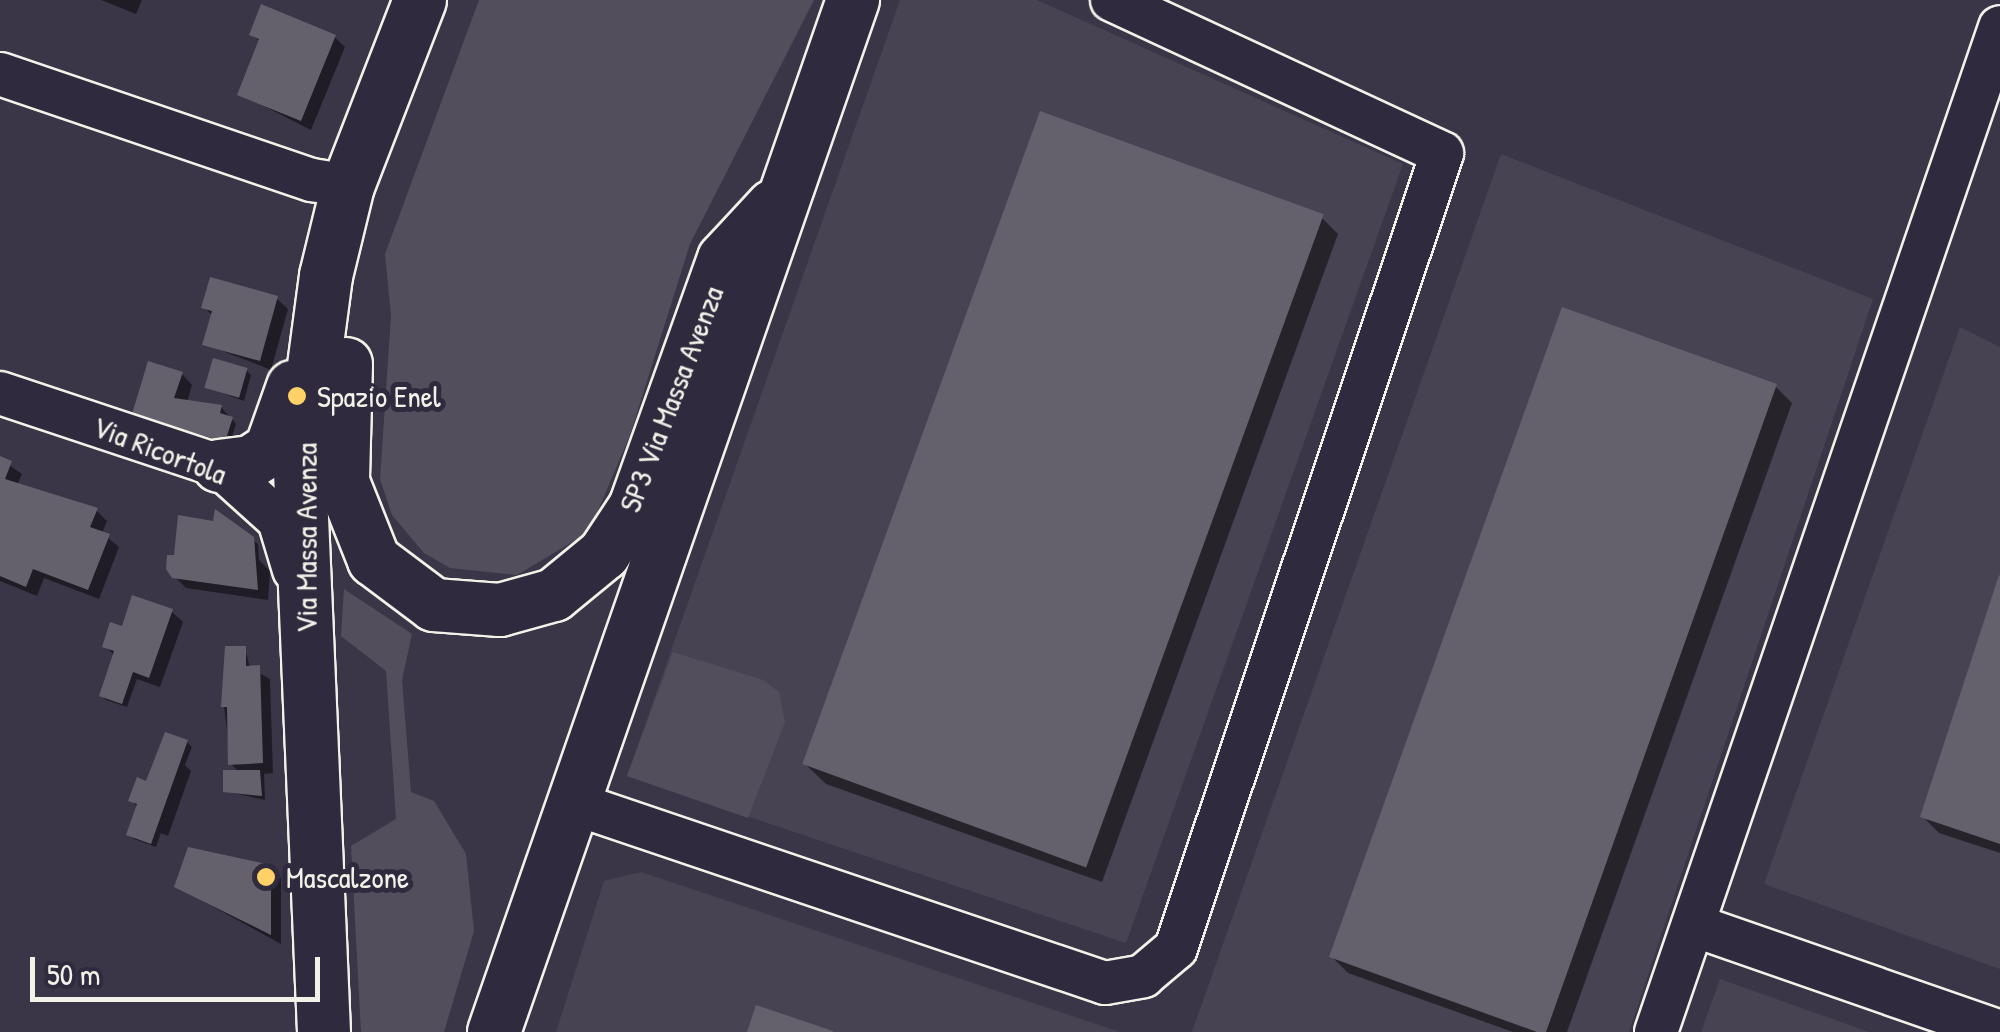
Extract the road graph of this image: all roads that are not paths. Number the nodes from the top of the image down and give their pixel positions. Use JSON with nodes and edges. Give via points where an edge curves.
{"nodes":[{"id":1,"x":420,"y":0,"type":"edge"},
{"id":2,"x":853,"y":0,"type":"edge"},
{"id":3,"x":1112,"y":0,"type":"edge"},
{"id":4,"x":2000,"y":26,"type":"edge"},
{"id":5,"x":0,"y":74,"type":"edge"},
{"id":6,"x":348,"y":186,"type":"junction"},
{"id":7,"x":788,"y":190,"type":"junction"},
{"id":8,"x":326,"y":276,"type":"junction"},
{"id":9,"x":0,"y":393,"type":"edge"},
{"id":10,"x":219,"y":466,"type":"junction"},
{"id":11,"x":303,"y":604,"type":"junction"},
{"id":12,"x":576,"y":804,"type":"junction"},
{"id":13,"x":1693,"y":925,"type":"junction"},
{"id":14,"x":324,"y":1032,"type":"edge"},
{"id":15,"x":494,"y":1032,"type":"edge"},
{"id":16,"x":1656,"y":1032,"type":"edge"},
{"id":17,"x":2000,"y":1032,"type":"edge"}],
"edges":[{"from":1,"to":6,"type":"main road","name":"Via Massa Avenza"},
{"from":2,"to":7,"type":"main road","name":"SP3 Via Massa Avenza"},
{"from":3,"to":12,"type":"street","via":[[1442,153],[1176,948],[1143,976],[1105,983]]},
{"from":4,"to":13,"type":"street"},
{"from":5,"to":6,"type":"street","via":[[312,180]]},
{"from":6,"to":8,"type":"main road","name":"Via Massa Avenza"},
{"from":7,"to":8,"type":"main road","name":"SP3 Via Massa Avenza","via":[[724,259],[635,507],[604,554],[554,594],[500,610],[434,606],[374,560],[343,482],[347,350]]},
{"from":7,"to":12,"type":"main road","name":"SP3 Via Massa Avenza"},
{"from":8,"to":10,"type":"main road","via":[[300,342],[288,414],[271,449],[251,462]]},
{"from":8,"to":11,"type":"main road","name":"Via Massa Avenza","via":[[300,472]]},
{"from":9,"to":10,"type":"street","name":"Via Ricortola"},
{"from":10,"to":11,"type":"street","name":"Via Ricortola","via":[[279,520]]},
{"from":11,"to":14,"type":"main road","name":"Via Massa Avenza"},
{"from":12,"to":15,"type":"main road"},
{"from":13,"to":16,"type":"street"},
{"from":13,"to":17,"type":"street"}]}
